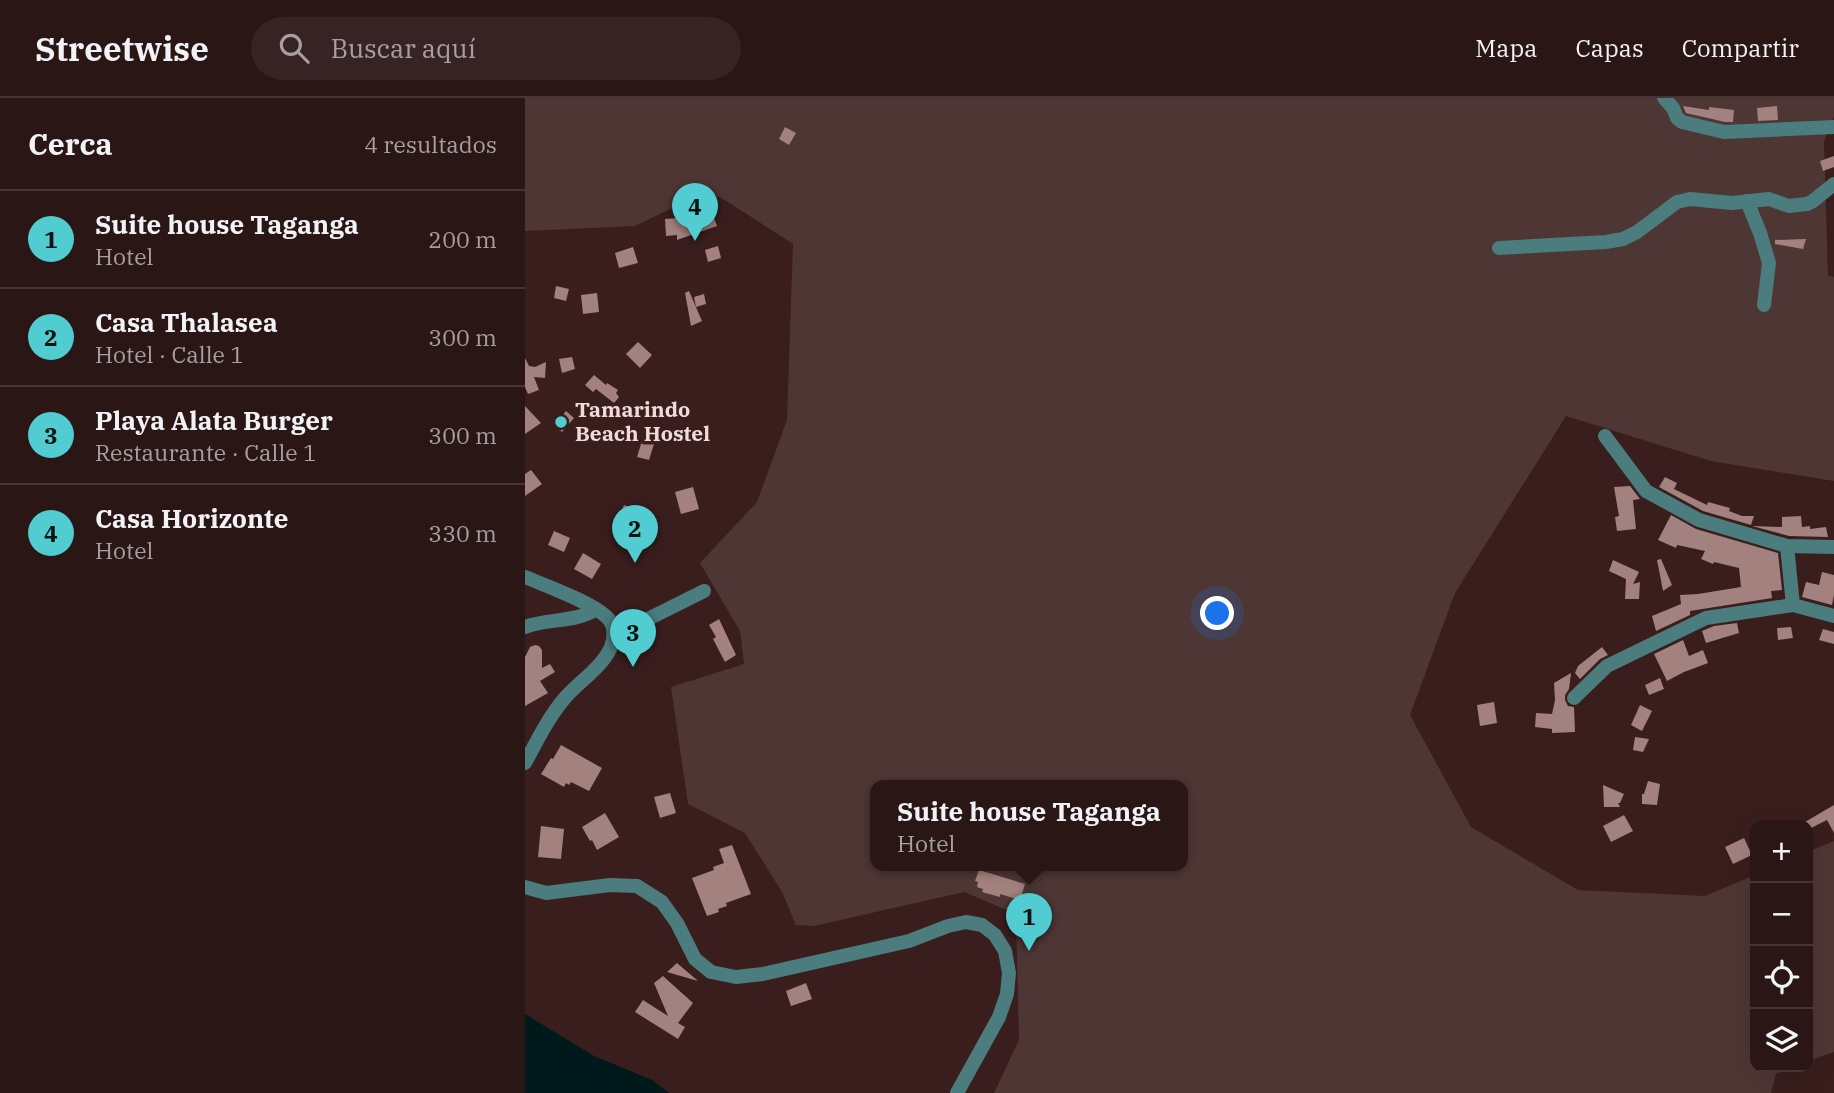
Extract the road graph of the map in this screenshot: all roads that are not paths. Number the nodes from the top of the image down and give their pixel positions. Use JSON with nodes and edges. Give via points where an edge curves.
{"nodes":[{"id":1,"x":1664,"y":98,"type":"edge"},
{"id":2,"x":1834,"y":127,"type":"edge"},
{"id":3,"x":1834,"y":184,"type":"edge"},
{"id":4,"x":1747,"y":201,"type":"junction"},
{"id":5,"x":1499,"y":248,"type":"dead end"},
{"id":6,"x":1764,"y":305,"type":"dead end"},
{"id":7,"x":1605,"y":436,"type":"dead end"},
{"id":8,"x":1787,"y":546,"type":"junction"},
{"id":9,"x":1834,"y":547,"type":"edge"},
{"id":10,"x":525,"y":577,"type":"edge"},
{"id":11,"x":704,"y":591,"type":"dead end"},
{"id":12,"x":1793,"y":605,"type":"junction"},
{"id":13,"x":596,"y":609,"type":"junction"},
{"id":14,"x":1834,"y":616,"type":"edge"},
{"id":15,"x":525,"y":627,"type":"edge"},
{"id":16,"x":614,"y":629,"type":"junction"},
{"id":17,"x":1574,"y":698,"type":"dead end"},
{"id":18,"x":525,"y":763,"type":"edge"},
{"id":19,"x":525,"y":887,"type":"edge"},
{"id":20,"x":957,"y":1093,"type":"edge"}],
"edges":[{"from":1,"to":2,"type":"street","via":[[1682,122],[1724,132]]},
{"from":3,"to":4,"type":"street","via":[[1807,204]]},
{"from":4,"to":5,"type":"street","via":[[1677,202],[1623,239]]},
{"from":4,"to":6,"type":"street","via":[[1769,263]]},
{"from":7,"to":8,"type":"street","via":[[1646,491],[1699,520]]},
{"from":8,"to":9,"type":"street"},
{"from":8,"to":12,"type":"street"},
{"from":10,"to":13,"type":"street"},
{"from":11,"to":16,"type":"street","via":[[650,618]]},
{"from":12,"to":14,"type":"street"},
{"from":12,"to":17,"type":"street","via":[[1706,618],[1607,666]]},
{"from":13,"to":15,"type":"street"},
{"from":13,"to":16,"type":"street","via":[[610,619]]},
{"from":16,"to":18,"type":"street","via":[[603,660],[564,699]]},
{"from":19,"to":20,"type":"street","via":[[546,893],[636,886],[662,902],[695,959],[711,972],[736,977],[909,941],[948,926],[982,925],[1005,951],[1007,994]]}]}
